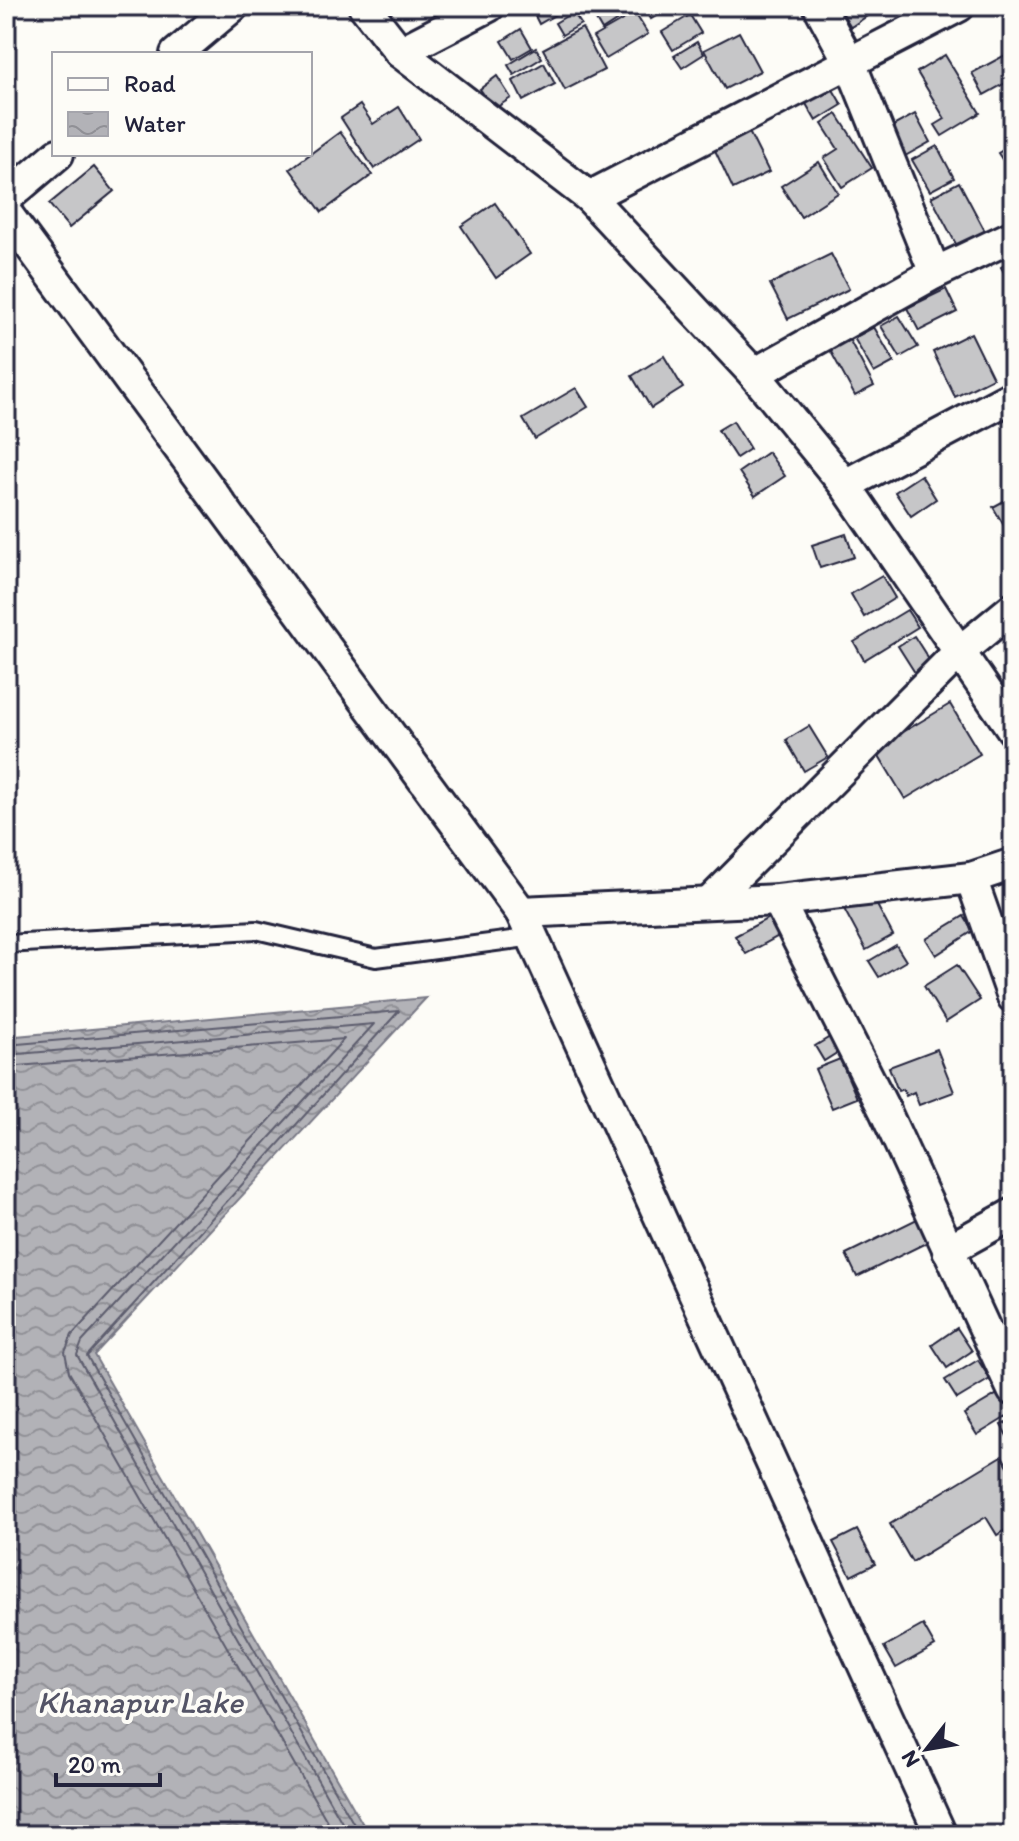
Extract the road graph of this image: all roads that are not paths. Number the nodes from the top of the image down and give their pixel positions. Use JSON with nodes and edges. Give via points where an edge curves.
{"nodes":[{"id":1,"x":233,"y":6,"type":"edge"},
{"id":2,"x":364,"y":6,"type":"edge"},
{"id":3,"x":489,"y":6,"type":"edge"},
{"id":4,"x":819,"y":6,"type":"edge"},
{"id":5,"x":959,"y":6,"type":"edge"},
{"id":6,"x":178,"y":52,"type":"edge"},
{"id":7,"x":400,"y":52,"type":"junction"},
{"id":8,"x":851,"y":65,"type":"junction"},
{"id":9,"x":56,"y":156,"type":"edge"},
{"id":10,"x":589,"y":197,"type":"junction"},
{"id":11,"x":6,"y":198,"type":"edge"},
{"id":12,"x":6,"y":213,"type":"edge"},
{"id":13,"x":1013,"y":236,"type":"edge"},
{"id":14,"x":935,"y":273,"type":"junction"},
{"id":15,"x":754,"y":374,"type":"junction"},
{"id":16,"x":1013,"y":396,"type":"edge"},
{"id":17,"x":845,"y":485,"type":"junction"},
{"id":18,"x":1013,"y":608,"type":"edge"},
{"id":19,"x":958,"y":653,"type":"junction"},
{"id":20,"x":1012,"y":725,"type":"edge"},
{"id":21,"x":1013,"y":864,"type":"edge"},
{"id":22,"x":971,"y":878,"type":"junction"},
{"id":23,"x":778,"y":900,"type":"junction"},
{"id":24,"x":710,"y":902,"type":"junction"},
{"id":25,"x":528,"y":924,"type":"junction"},
{"id":26,"x":6,"y":944,"type":"edge"},
{"id":27,"x":1013,"y":997,"type":"edge"},
{"id":28,"x":1013,"y":1214,"type":"edge"},
{"id":29,"x":948,"y":1250,"type":"junction"},
{"id":30,"x":1013,"y":1390,"type":"edge"},
{"id":31,"x":941,"y":1835,"type":"edge"}],
"edges":[{"from":1,"to":6,"type":"street"},
{"from":2,"to":7,"type":"street"},
{"from":3,"to":7,"type":"street"},
{"from":4,"to":8,"type":"street"},
{"from":5,"to":8,"type":"street"},
{"from":7,"to":10,"type":"street"},
{"from":8,"to":10,"type":"street"},
{"from":8,"to":14,"type":"street"},
{"from":9,"to":11,"type":"street"},
{"from":10,"to":15,"type":"street"},
{"from":12,"to":25,"type":"street"},
{"from":13,"to":14,"type":"street"},
{"from":14,"to":15,"type":"street"},
{"from":15,"to":17,"type":"street"},
{"from":16,"to":17,"type":"street"},
{"from":17,"to":19,"type":"street"},
{"from":18,"to":19,"type":"street"},
{"from":19,"to":20,"type":"street"},
{"from":19,"to":24,"type":"street"},
{"from":21,"to":22,"type":"street"},
{"from":22,"to":23,"type":"street"},
{"from":22,"to":27,"type":"street"},
{"from":23,"to":24,"type":"street"},
{"from":23,"to":29,"type":"street","via":[[885,1111]]},
{"from":24,"to":25,"type":"street"},
{"from":25,"to":26,"type":"lane","via":[[376,958],[256,930]]},
{"from":25,"to":31,"type":"street"},
{"from":28,"to":29,"type":"street"},
{"from":29,"to":30,"type":"street"}]}
